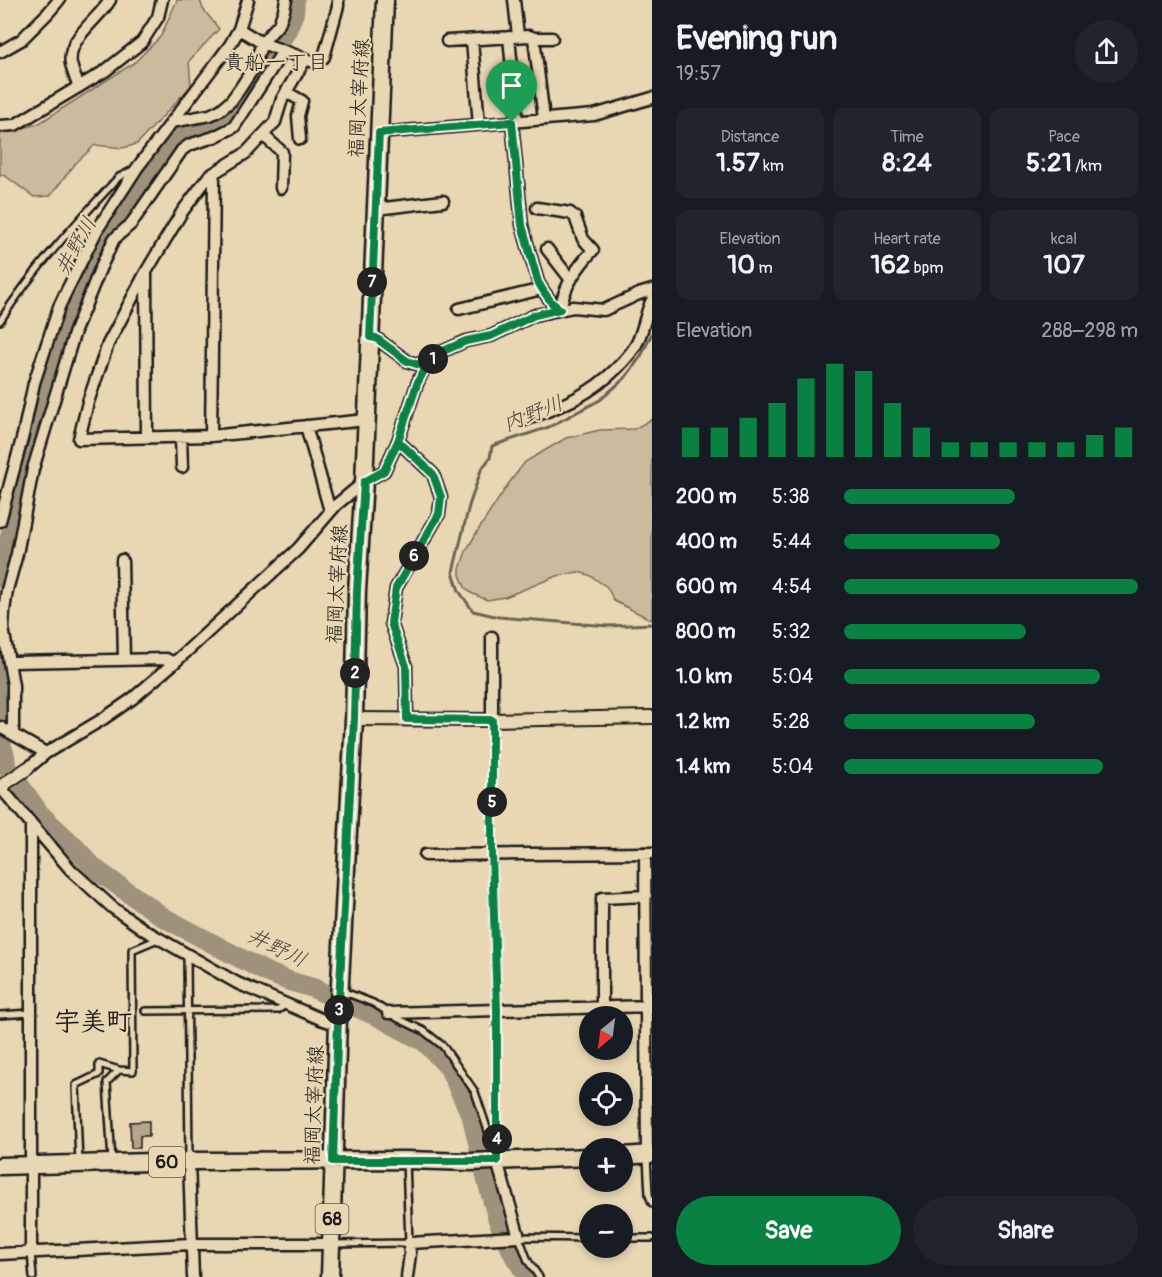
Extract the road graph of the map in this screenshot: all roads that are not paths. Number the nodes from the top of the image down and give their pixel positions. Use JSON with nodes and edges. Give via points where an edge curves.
{"nodes":[{"id":1,"x":59,"y":0,"type":"edge"},
{"id":2,"x":110,"y":0,"type":"edge"},
{"id":3,"x":162,"y":0,"type":"edge"},
{"id":4,"x":248,"y":0,"type":"edge"},
{"id":5,"x":286,"y":0,"type":"edge"},
{"id":6,"x":338,"y":0,"type":"edge"},
{"id":7,"x":385,"y":0,"type":"edge"},
{"id":8,"x":514,"y":0,"type":"edge"},
{"id":9,"x":239,"y":29,"type":"junction"},
{"id":10,"x":514,"y":37,"type":"junction"},
{"id":11,"x":534,"y":38,"type":"junction"},
{"id":12,"x":552,"y":38,"type":"dead end"},
{"id":13,"x":472,"y":40,"type":"junction"},
{"id":14,"x":447,"y":41,"type":"dead end"},
{"id":15,"x":262,"y":44,"type":"junction"},
{"id":16,"x":283,"y":51,"type":"junction"},
{"id":17,"x":0,"y":52,"type":"edge"},
{"id":18,"x":305,"y":60,"type":"junction"},
{"id":19,"x":79,"y":87,"type":"junction"},
{"id":20,"x":286,"y":92,"type":"junction"},
{"id":21,"x":652,"y":98,"type":"edge"},
{"id":22,"x":543,"y":119,"type":"junction"},
{"id":23,"x":171,"y":122,"type":"junction"},
{"id":24,"x":515,"y":122,"type":"junction"},
{"id":25,"x":479,"y":124,"type":"junction"},
{"id":26,"x":0,"y":126,"type":"edge"},
{"id":27,"x":379,"y":133,"type":"junction"},
{"id":28,"x":263,"y":135,"type":"junction"},
{"id":29,"x":300,"y":139,"type":"dead end"},
{"id":30,"x":137,"y":168,"type":"junction"},
{"id":31,"x":209,"y":176,"type":"junction"},
{"id":32,"x":281,"y":188,"type":"dead end"},
{"id":33,"x":443,"y":201,"type":"dead end"},
{"id":34,"x":376,"y":208,"type":"junction"},
{"id":35,"x":537,"y":208,"type":"dead end"},
{"id":36,"x":547,"y":249,"type":"dead end"},
{"id":37,"x":146,"y":272,"type":"junction"},
{"id":38,"x":571,"y":280,"type":"junction"},
{"id":39,"x":542,"y":289,"type":"junction"},
{"id":40,"x":652,"y":290,"type":"edge"},
{"id":41,"x":652,"y":300,"type":"edge"},
{"id":42,"x":459,"y":309,"type":"dead end"},
{"id":43,"x":560,"y":309,"type":"junction"},
{"id":44,"x":0,"y":321,"type":"edge"},
{"id":45,"x":370,"y":337,"type":"junction"},
{"id":46,"x":426,"y":367,"type":"junction"},
{"id":47,"x":366,"y":420,"type":"junction"},
{"id":48,"x":525,"y":420,"type":"dead end"},
{"id":49,"x":306,"y":426,"type":"junction"},
{"id":50,"x":211,"y":436,"type":"junction"},
{"id":51,"x":147,"y":437,"type":"junction"},
{"id":52,"x":181,"y":437,"type":"junction"},
{"id":53,"x":398,"y":441,"type":"junction"},
{"id":54,"x":182,"y":467,"type":"dead end"},
{"id":55,"x":364,"y":482,"type":"junction"},
{"id":56,"x":330,"y":511,"type":"junction"},
{"id":57,"x":0,"y":521,"type":"edge"},
{"id":58,"x":122,"y":561,"type":"dead end"},
{"id":59,"x":492,"y":637,"type":"dead end"},
{"id":60,"x":124,"y":660,"type":"junction"},
{"id":61,"x":13,"y":662,"type":"dead end"},
{"id":62,"x":174,"y":663,"type":"junction"},
{"id":63,"x":652,"y":717,"type":"edge"},
{"id":64,"x":354,"y":719,"type":"junction"},
{"id":65,"x":407,"y":719,"type":"junction"},
{"id":66,"x":492,"y":720,"type":"junction"},
{"id":67,"x":0,"y":727,"type":"edge"},
{"id":68,"x":13,"y":734,"type":"junction"},
{"id":69,"x":46,"y":753,"type":"junction"},
{"id":70,"x":28,"y":768,"type":"joint"},
{"id":71,"x":0,"y":787,"type":"edge"},
{"id":72,"x":31,"y":823,"type":"junction"},
{"id":73,"x":492,"y":853,"type":"junction"},
{"id":74,"x":649,"y":853,"type":"edge"},
{"id":75,"x":425,"y":855,"type":"dead end"},
{"id":76,"x":646,"y":896,"type":"junction"},
{"id":77,"x":160,"y":938,"type":"junction"},
{"id":78,"x":187,"y":954,"type":"junction"},
{"id":79,"x":340,"y":990,"type":"junction"},
{"id":80,"x":286,"y":1005,"type":"junction"},
{"id":81,"x":602,"y":1006,"type":"edge"},
{"id":82,"x":633,"y":1007,"type":"edge"},
{"id":83,"x":649,"y":1007,"type":"edge"},
{"id":84,"x":579,"y":1008,"type":"edge"},
{"id":85,"x":188,"y":1010,"type":"junction"},
{"id":86,"x":497,"y":1010,"type":"junction"},
{"id":87,"x":145,"y":1011,"type":"dead end"},
{"id":88,"x":30,"y":1013,"type":"junction"},
{"id":89,"x":388,"y":1013,"type":"junction"},
{"id":90,"x":0,"y":1015,"type":"edge"},
{"id":91,"x":338,"y":1023,"type":"junction"},
{"id":92,"x":119,"y":1070,"type":"junction"},
{"id":93,"x":649,"y":1155,"type":"edge"},
{"id":94,"x":495,"y":1156,"type":"junction"},
{"id":95,"x":633,"y":1156,"type":"edge"},
{"id":96,"x":579,"y":1157,"type":"edge"},
{"id":97,"x":406,"y":1160,"type":"junction"},
{"id":98,"x":189,"y":1161,"type":"junction"},
{"id":99,"x":333,"y":1161,"type":"junction"},
{"id":100,"x":112,"y":1163,"type":"junction"},
{"id":101,"x":79,"y":1164,"type":"junction"},
{"id":102,"x":0,"y":1166,"type":"edge"},
{"id":103,"x":31,"y":1166,"type":"junction"},
{"id":104,"x":652,"y":1203,"type":"edge"},
{"id":105,"x":516,"y":1238,"type":"junction"},
{"id":106,"x":579,"y":1238,"type":"edge"},
{"id":107,"x":633,"y":1238,"type":"edge"},
{"id":108,"x":652,"y":1238,"type":"edge"},
{"id":109,"x":409,"y":1243,"type":"junction"},
{"id":110,"x":191,"y":1244,"type":"junction"},
{"id":111,"x":331,"y":1244,"type":"junction"},
{"id":112,"x":32,"y":1252,"type":"junction"},
{"id":113,"x":0,"y":1254,"type":"edge"},
{"id":114,"x":33,"y":1277,"type":"edge"},
{"id":115,"x":193,"y":1277,"type":"edge"},
{"id":116,"x":330,"y":1277,"type":"edge"},
{"id":117,"x":407,"y":1277,"type":"edge"},
{"id":118,"x":539,"y":1277,"type":"edge"}],
"edges":[{"from":1,"to":17,"type":"street","via":[[21,40]]},
{"from":2,"to":19,"type":"street","via":[[72,48],[70,62]]},
{"from":3,"to":19,"type":"street","via":[[158,17],[142,42]]},
{"from":4,"to":9,"type":"street"},
{"from":5,"to":15,"type":"street","via":[[279,24]]},
{"from":6,"to":18,"type":"street","via":[[324,57],[317,63]]},
{"from":7,"to":27,"type":"main road","name":"福岡太宰府線","number":"68"},
{"from":8,"to":10,"type":"street"},
{"from":9,"to":15,"type":"street"},
{"from":9,"to":23,"type":"street"},
{"from":10,"to":11,"type":"street"},
{"from":10,"to":13,"type":"street"},
{"from":10,"to":24,"type":"street"},
{"from":11,"to":12,"type":"street"},
{"from":11,"to":22,"type":"street"},
{"from":13,"to":14,"type":"street"},
{"from":13,"to":25,"type":"street"},
{"from":15,"to":16,"type":"street"},
{"from":15,"to":23,"type":"street","via":[[254,67],[231,101],[210,115]]},
{"from":16,"to":18,"type":"street"},
{"from":16,"to":68,"type":"street","via":[[234,127],[182,150],[131,224],[114,240],[75,331],[33,469],[5,600],[3,628],[13,685]]},
{"from":18,"to":20,"type":"street"},
{"from":19,"to":26,"type":"street","via":[[15,125]]},
{"from":20,"to":28,"type":"street","via":[[275,122]]},
{"from":20,"to":29,"type":"street","via":[[302,101],[298,116]]},
{"from":21,"to":22,"type":"street","via":[[594,115]]},
{"from":22,"to":24,"type":"street"},
{"from":23,"to":30,"type":"street"},
{"from":24,"to":25,"type":"street"},
{"from":24,"to":39,"type":"street","via":[[522,225]]},
{"from":25,"to":27,"type":"street"},
{"from":27,"to":34,"type":"main road","name":"福岡太宰府線","number":"68"},
{"from":28,"to":31,"type":"street","via":[[246,153]]},
{"from":28,"to":32,"type":"street","via":[[282,152]]},
{"from":30,"to":44,"type":"lane","via":[[119,177],[88,210]]},
{"from":30,"to":57,"type":"street","via":[[97,230],[59,307],[34,383]]},
{"from":31,"to":37,"type":"street"},
{"from":31,"to":50,"type":"street","via":[[214,179]]},
{"from":33,"to":34,"type":"street"},
{"from":34,"to":45,"type":"main road","name":"福岡太宰府線","number":"68"},
{"from":35,"to":38,"type":"street","via":[[570,213],[593,250]]},
{"from":36,"to":38,"type":"street"},
{"from":37,"to":51,"type":"street"},
{"from":37,"to":51,"type":"street","via":[[108,344],[79,439]]},
{"from":38,"to":43,"type":"street"},
{"from":39,"to":42,"type":"street"},
{"from":39,"to":43,"type":"street"},
{"from":40,"to":43,"type":"street","via":[[604,310]]},
{"from":41,"to":48,"type":"street","via":[[636,345],[612,373],[583,396]]},
{"from":43,"to":46,"type":"street","via":[[535,315],[491,336],[458,344],[441,352]]},
{"from":45,"to":46,"type":"street","via":[[407,361]]},
{"from":45,"to":47,"type":"main road","name":"福岡太宰府線","number":"68"},
{"from":46,"to":53,"type":"street"},
{"from":47,"to":49,"type":"street"},
{"from":47,"to":55,"type":"main road","name":"福岡太宰府線","number":"68"},
{"from":49,"to":50,"type":"street"},
{"from":49,"to":56,"type":"street"},
{"from":50,"to":52,"type":"street"},
{"from":51,"to":52,"type":"street"},
{"from":52,"to":54,"type":"street"},
{"from":53,"to":55,"type":"street","via":[[384,471]]},
{"from":53,"to":65,"type":"street","via":[[433,474],[441,497],[439,514],[396,588],[391,623],[406,666]]},
{"from":55,"to":56,"type":"street"},
{"from":55,"to":64,"type":"main road","name":"福岡太宰府線","number":"68"},
{"from":56,"to":62,"type":"street","via":[[298,549]]},
{"from":58,"to":60,"type":"street"},
{"from":59,"to":66,"type":"street"},
{"from":60,"to":61,"type":"street"},
{"from":60,"to":62,"type":"street","via":[[166,659]]},
{"from":62,"to":69,"type":"street","via":[[132,699]]},
{"from":63,"to":66,"type":"street"},
{"from":64,"to":65,"type":"street"},
{"from":64,"to":79,"type":"main road","name":"福岡太宰府線","number":"68"},
{"from":65,"to":66,"type":"street"},
{"from":66,"to":73,"type":"lane"},
{"from":67,"to":68,"type":"street"},
{"from":68,"to":69,"type":"street"},
{"from":69,"to":70,"type":"street"},
{"from":70,"to":71,"type":"street"},
{"from":71,"to":72,"type":"street"},
{"from":72,"to":77,"type":"street","via":[[71,870],[113,908]]},
{"from":72,"to":88,"type":"street"},
{"from":73,"to":74,"type":"street"},
{"from":73,"to":75,"type":"street"},
{"from":73,"to":86,"type":"lane"},
{"from":74,"to":76,"type":"street"},
{"from":76,"to":81,"type":"street","via":[[602,898]]},
{"from":76,"to":83,"type":"street"},
{"from":77,"to":78,"type":"street"},
{"from":77,"to":92,"type":"lane","via":[[132,950],[133,1071]]},
{"from":78,"to":80,"type":"street"},
{"from":78,"to":85,"type":"lane"},
{"from":79,"to":89,"type":"lane"},
{"from":79,"to":91,"type":"main road","name":"福岡太宰府線","number":"68"},
{"from":80,"to":85,"type":"lane","via":[[278,1010]]},
{"from":80,"to":91,"type":"street"},
{"from":82,"to":83,"type":"street"},
{"from":83,"to":93,"type":"street"},
{"from":84,"to":86,"type":"street"},
{"from":85,"to":87,"type":"lane"},
{"from":85,"to":98,"type":"lane"},
{"from":86,"to":89,"type":"street"},
{"from":86,"to":94,"type":"lane"},
{"from":88,"to":90,"type":"lane"},
{"from":88,"to":103,"type":"street"},
{"from":89,"to":94,"type":"lane","via":[[424,1031],[443,1046],[476,1092]]},
{"from":91,"to":99,"type":"main road","name":"福岡太宰府線","number":"68"},
{"from":92,"to":100,"type":"lane","via":[[107,1082]]},
{"from":92,"to":101,"type":"lane","via":[[99,1064],[99,1074],[76,1085]]},
{"from":93,"to":95,"type":"main road"},
{"from":93,"to":104,"type":"lane"},
{"from":94,"to":96,"type":"main road","number":"60"},
{"from":94,"to":97,"type":"main road","number":"60","via":[[471,1162]]},
{"from":94,"to":105,"type":"street"},
{"from":97,"to":99,"type":"main road","number":"60"},
{"from":97,"to":109,"type":"lane"},
{"from":98,"to":99,"type":"main road","number":"60"},
{"from":98,"to":100,"type":"main road","number":"60"},
{"from":98,"to":110,"type":"street"},
{"from":99,"to":111,"type":"main road","name":"福岡太宰府線","number":"68"},
{"from":100,"to":101,"type":"main road","number":"60"},
{"from":101,"to":103,"type":"main road","number":"60"},
{"from":102,"to":103,"type":"main road","number":"60"},
{"from":103,"to":112,"type":"street"},
{"from":105,"to":106,"type":"lane"},
{"from":105,"to":109,"type":"street"},
{"from":105,"to":118,"type":"lane"},
{"from":107,"to":108,"type":"lane"},
{"from":109,"to":111,"type":"lane"},
{"from":109,"to":117,"type":"street"},
{"from":110,"to":111,"type":"street"},
{"from":110,"to":112,"type":"street"},
{"from":110,"to":115,"type":"street"},
{"from":111,"to":116,"type":"main road","name":"福岡太宰府線","number":"68"},
{"from":112,"to":113,"type":"street"},
{"from":112,"to":114,"type":"lane"}]}
